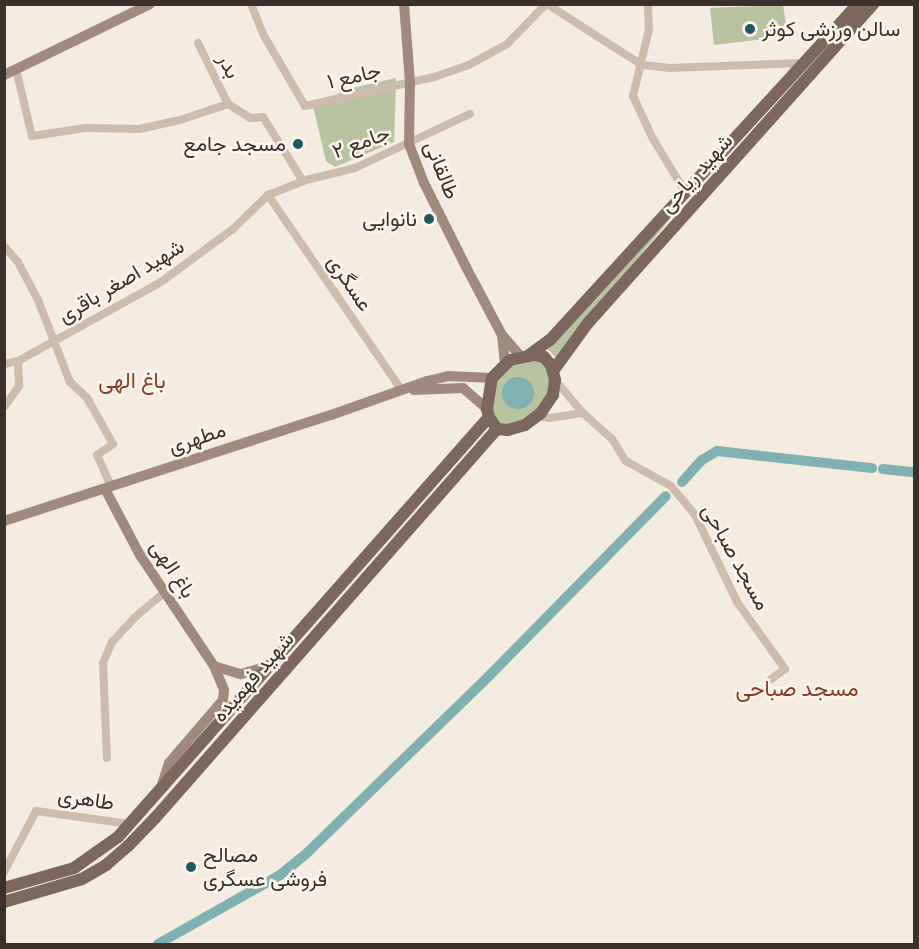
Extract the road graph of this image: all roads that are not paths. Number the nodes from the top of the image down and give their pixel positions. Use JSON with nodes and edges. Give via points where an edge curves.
{"nodes":[{"id":1,"x":150,"y":4,"type":"edge"},
{"id":2,"x":251,"y":4,"type":"edge"},
{"id":3,"x":404,"y":4,"type":"edge"},
{"id":4,"x":547,"y":4,"type":"edge"},
{"id":5,"x":648,"y":4,"type":"edge"},
{"id":6,"x":858,"y":4,"type":"edge"},
{"id":7,"x":873,"y":4,"type":"edge"},
{"id":8,"x":198,"y":43,"type":"dead end"},
{"id":9,"x":806,"y":63,"type":"junction"},
{"id":10,"x":642,"y":65,"type":"junction"},
{"id":11,"x":16,"y":69,"type":"junction"},
{"id":12,"x":4,"y":75,"type":"edge"},
{"id":13,"x":410,"y":82,"type":"junction"},
{"id":14,"x":228,"y":104,"type":"junction"},
{"id":15,"x":470,"y":114,"type":"dead end"},
{"id":16,"x":409,"y":144,"type":"junction"},
{"id":17,"x":325,"y":174,"type":"joint"},
{"id":18,"x":303,"y":181,"type":"junction"},
{"id":19,"x":686,"y":194,"type":"junction"},
{"id":20,"x":268,"y":195,"type":"junction"},
{"id":21,"x":4,"y":246,"type":"edge"},
{"id":22,"x":502,"y":335,"type":"junction"},
{"id":23,"x":53,"y":341,"type":"junction"},
{"id":24,"x":525,"y":356,"type":"junction"},
{"id":25,"x":18,"y":361,"type":"junction"},
{"id":26,"x":4,"y":364,"type":"edge"},
{"id":27,"x":505,"y":364,"type":"junction"},
{"id":28,"x":554,"y":375,"type":"junction"},
{"id":29,"x":492,"y":378,"type":"junction"},
{"id":30,"x":402,"y":391,"type":"junction"},
{"id":31,"x":4,"y":407,"type":"edge"},
{"id":32,"x":488,"y":413,"type":"junction"},
{"id":33,"x":583,"y":413,"type":"junction"},
{"id":34,"x":536,"y":416,"type":"junction"},
{"id":35,"x":497,"y":429,"type":"junction"},
{"id":36,"x":108,"y":488,"type":"junction"},
{"id":37,"x":4,"y":521,"type":"edge"},
{"id":38,"x":165,"y":592,"type":"junction"},
{"id":39,"x":214,"y":666,"type":"junction"},
{"id":40,"x":269,"y":666,"type":"junction"},
{"id":41,"x":771,"y":679,"type":"dead end"},
{"id":42,"x":107,"y":758,"type":"dead end"},
{"id":43,"x":159,"y":792,"type":"junction"},
{"id":44,"x":130,"y":824,"type":"junction"},
{"id":45,"x":4,"y":872,"type":"edge"},
{"id":46,"x":4,"y":888,"type":"edge"},
{"id":47,"x":4,"y":902,"type":"edge"}],
"edges":[{"from":1,"to":11,"type":"street"},
{"from":2,"to":13,"type":"street","name":"جامع ۱","via":[[263,34],[306,106]]},
{"from":3,"to":13,"type":"street","name":"طالقانی"},
{"from":4,"to":10,"type":"street"},
{"from":4,"to":13,"type":"street","name":"جامع ۱","via":[[507,44],[490,54],[434,77]]},
{"from":5,"to":10,"type":"street"},
{"from":6,"to":9,"type":"main road","name":"شهید ریاحی"},
{"from":7,"to":28,"type":"main road","name":"شهید ریاحی","via":[[588,323]]},
{"from":8,"to":14,"type":"street","name":"بدر"},
{"from":9,"to":10,"type":"street","via":[[670,68]]},
{"from":9,"to":19,"type":"main road","name":"شهید ریاحی"},
{"from":10,"to":19,"type":"street","via":[[633,96]]},
{"from":11,"to":12,"type":"street"},
{"from":11,"to":14,"type":"street","via":[[32,136],[85,128],[138,129]]},
{"from":13,"to":16,"type":"street","name":"طالقانی"},
{"from":14,"to":18,"type":"street","via":[[250,118],[263,117]]},
{"from":15,"to":16,"type":"street","name":"جامع ۲"},
{"from":16,"to":17,"type":"street","name":"جامع ۲","via":[[355,168]]},
{"from":16,"to":22,"type":"street","name":"طالقانی","via":[[424,183]]},
{"from":17,"to":18,"type":"street","name":"شهید اصغر باقری"},
{"from":18,"to":20,"type":"street","name":"شهید اصغر باقری"},
{"from":19,"to":24,"type":"main road","name":"شهید ریاحی","via":[[550,340]]},
{"from":20,"to":23,"type":"street","name":"شهید اصغر باقری","via":[[233,229],[161,282]]},
{"from":20,"to":30,"type":"street","name":"عسگری"},
{"from":21,"to":23,"type":"street","via":[[22,269]]},
{"from":22,"to":24,"type":"street"},
{"from":22,"to":27,"type":"street"},
{"from":23,"to":25,"type":"street","name":"شهید اصغر باقری"},
{"from":23,"to":36,"type":"street","via":[[70,382],[87,398],[113,444],[97,455]]},
{"from":24,"to":27,"type":"main road"},
{"from":24,"to":28,"type":"main road","via":[[544,357]]},
{"from":25,"to":26,"type":"street","name":"شهید اصغر باقری"},
{"from":25,"to":31,"type":"street","via":[[19,386]]},
{"from":27,"to":29,"type":"main road"},
{"from":28,"to":33,"type":"street"},
{"from":28,"to":34,"type":"main road","via":[[553,395]]},
{"from":29,"to":30,"type":"street","via":[[448,376]]},
{"from":29,"to":32,"type":"main road"},
{"from":30,"to":32,"type":"street","via":[[463,388]]},
{"from":30,"to":36,"type":"street","name":"مطهری"},
{"from":32,"to":35,"type":"main road"},
{"from":32,"to":40,"type":"main road","name":"شهید فهمیده"},
{"from":33,"to":34,"type":"street"},
{"from":33,"to":41,"type":"street","name":"مسجد صباحی","via":[[612,440],[627,461],[671,486],[695,515],[737,602],[785,669]]},
{"from":34,"to":35,"type":"main road","via":[[525,425]]},
{"from":35,"to":47,"type":"main road","name":"شهید فهمیده","via":[[128,846],[82,879]]},
{"from":36,"to":37,"type":"street","name":"مطهری"},
{"from":36,"to":38,"type":"street","name":"باغ الهی","via":[[124,529]]},
{"from":38,"to":39,"type":"street","name":"باغ الهی"},
{"from":38,"to":42,"type":"street","via":[[112,642],[103,663]]},
{"from":39,"to":40,"type":"street","via":[[241,674]]},
{"from":39,"to":43,"type":"street","name":"باغ الهی","via":[[224,690],[223,700],[169,764]]},
{"from":40,"to":43,"type":"main road","name":"شهید فهمیده"},
{"from":43,"to":44,"type":"main road","name":"شهید فهمیده"},
{"from":44,"to":45,"type":"street","name":"طاهری","via":[[36,811]]},
{"from":44,"to":46,"type":"main road","name":"شهید فهمیده","via":[[86,862]]}]}
